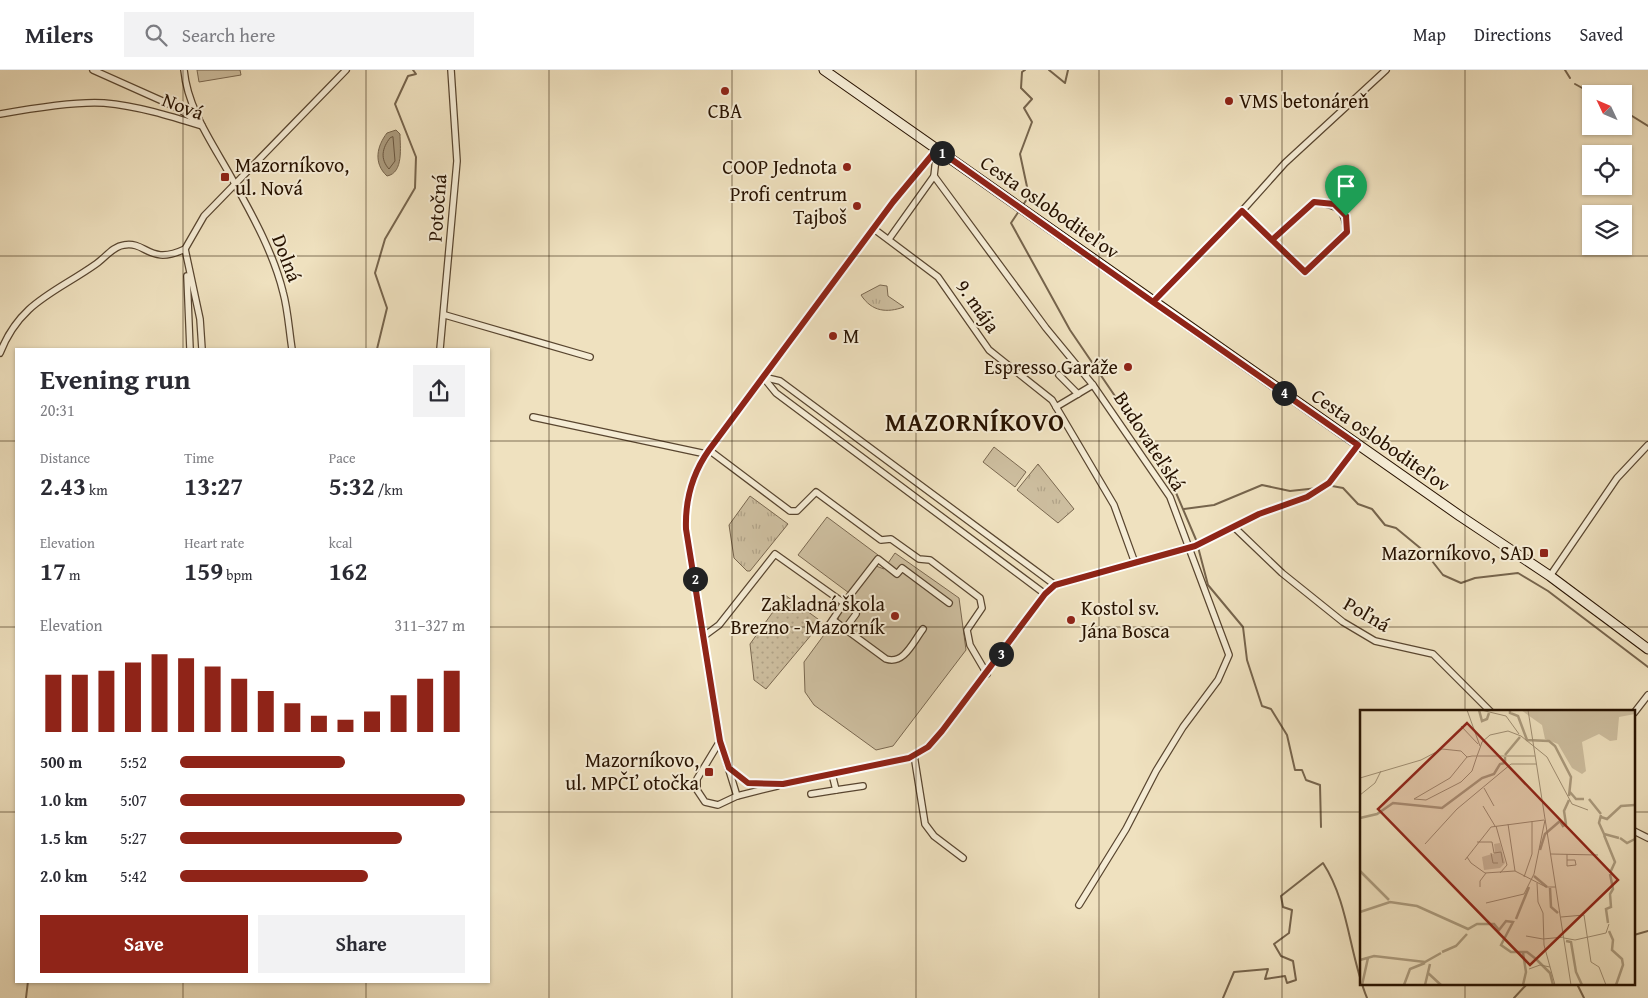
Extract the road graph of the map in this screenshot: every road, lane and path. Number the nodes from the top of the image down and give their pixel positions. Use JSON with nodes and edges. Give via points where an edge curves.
{"nodes":[{"id":1,"x":93,"y":70,"type":"edge"},
{"id":2,"x":184,"y":70,"type":"edge"},
{"id":3,"x":346,"y":70,"type":"edge"},
{"id":4,"x":451,"y":70,"type":"edge"},
{"id":5,"x":824,"y":70,"type":"edge"},
{"id":6,"x":1386,"y":70,"type":"edge"},
{"id":7,"x":0,"y":114,"type":"edge"},
{"id":8,"x":202,"y":126,"type":"junction"},
{"id":9,"x":937,"y":149,"type":"junction"},
{"id":10,"x":934,"y":176,"type":"junction"},
{"id":11,"x":236,"y":185,"type":"junction"},
{"id":12,"x":1242,"y":211,"type":"junction"},
{"id":13,"x":874,"y":229,"type":"junction"},
{"id":14,"x":889,"y":239,"type":"junction"},
{"id":15,"x":1272,"y":240,"type":"junction"},
{"id":16,"x":185,"y":249,"type":"junction"},
{"id":17,"x":186,"y":262,"type":"junction"},
{"id":18,"x":1153,"y":302,"type":"junction"},
{"id":19,"x":445,"y":315,"type":"junction"},
{"id":20,"x":190,"y":348,"type":"edge"},
{"id":21,"x":202,"y":348,"type":"edge"},
{"id":22,"x":292,"y":348,"type":"edge"},
{"id":23,"x":440,"y":348,"type":"edge"},
{"id":24,"x":0,"y":353,"type":"edge"},
{"id":25,"x":590,"y":357,"type":"dead end"},
{"id":26,"x":1059,"y":375,"type":"dead end"},
{"id":27,"x":763,"y":377,"type":"junction"},
{"id":28,"x":1093,"y":385,"type":"junction"},
{"id":29,"x":1078,"y":394,"type":"junction"},
{"id":30,"x":1056,"y":407,"type":"junction"},
{"id":31,"x":533,"y":417,"type":"dead end"},
{"id":32,"x":1358,"y":445,"type":"junction"},
{"id":33,"x":1648,"y":445,"type":"edge"},
{"id":34,"x":707,"y":452,"type":"junction"},
{"id":35,"x":1234,"y":527,"type":"junction"},
{"id":36,"x":1192,"y":547,"type":"junction"},
{"id":37,"x":1135,"y":563,"type":"junction"},
{"id":38,"x":1550,"y":576,"type":"junction"},
{"id":39,"x":1055,"y":585,"type":"junction"},
{"id":40,"x":1045,"y":594,"type":"junction"},
{"id":41,"x":949,"y":603,"type":"dead end"},
{"id":42,"x":844,"y":604,"type":"junction"},
{"id":43,"x":856,"y":614,"type":"dead end"},
{"id":44,"x":833,"y":620,"type":"junction"},
{"id":45,"x":827,"y":628,"type":"dead end"},
{"id":46,"x":845,"y":628,"type":"junction"},
{"id":47,"x":923,"y":629,"type":"dead end"},
{"id":48,"x":704,"y":636,"type":"junction"},
{"id":49,"x":1648,"y":649,"type":"edge"},
{"id":50,"x":987,"y":674,"type":"junction"},
{"id":51,"x":1648,"y":694,"type":"edge"},
{"id":52,"x":1489,"y":710,"type":"edge"},
{"id":53,"x":1636,"y":710,"type":"edge"},
{"id":54,"x":720,"y":741,"type":"junction"},
{"id":55,"x":914,"y":755,"type":"junction"},
{"id":56,"x":729,"y":768,"type":"junction"},
{"id":57,"x":832,"y":774,"type":"junction"},
{"id":58,"x":783,"y":784,"type":"junction"},
{"id":59,"x":863,"y":786,"type":"dead end"},
{"id":60,"x":836,"y":790,"type":"junction"},
{"id":61,"x":811,"y":794,"type":"dead end"},
{"id":62,"x":736,"y":796,"type":"junction"},
{"id":63,"x":1636,"y":832,"type":"edge"},
{"id":64,"x":1648,"y":838,"type":"edge"},
{"id":65,"x":963,"y":858,"type":"dead end"},
{"id":66,"x":1079,"y":905,"type":"dead end"}],
"edges":[{"from":1,"to":8,"type":"street","via":[[178,108]]},
{"from":2,"to":8,"type":"street","via":[[190,98]]},
{"from":3,"to":11,"type":"street"},
{"from":4,"to":19,"type":"street","name":"Potočná","via":[[457,161]]},
{"from":5,"to":9,"type":"main road","name":"Cesta osloboditeľov"},
{"from":6,"to":12,"type":"street","via":[[1285,163]]},
{"from":7,"to":8,"type":"street","name":"Nová","via":[[103,103],[148,110]]},
{"from":8,"to":11,"type":"street","name":"Nová"},
{"from":9,"to":10,"type":"street"},
{"from":9,"to":13,"type":"street"},
{"from":9,"to":18,"type":"main road","name":"Cesta osloboditeľov"},
{"from":10,"to":14,"type":"street"},
{"from":10,"to":28,"type":"street","name":"Budovateľská","via":[[1046,328]]},
{"from":11,"to":16,"type":"street","via":[[204,216]]},
{"from":11,"to":22,"type":"street","name":"Dolná","via":[[268,250],[283,292]]},
{"from":12,"to":15,"type":"street"},
{"from":12,"to":18,"type":"street"},
{"from":13,"to":14,"type":"street","name":"9. mája"},
{"from":13,"to":27,"type":"street"},
{"from":14,"to":30,"type":"street","name":"9. mája","via":[[938,277],[989,350],[1052,400]]},
{"from":15,"to":15,"type":"street","via":[[1305,272],[1347,232],[1346,216],[1334,204],[1314,202]]},
{"from":16,"to":17,"type":"street"},
{"from":16,"to":24,"type":"street","via":[[173,255],[153,256],[131,244],[122,245],[34,303],[19,319]]},
{"from":17,"to":20,"type":"street"},
{"from":17,"to":21,"type":"street","via":[[200,319]]},
{"from":18,"to":32,"type":"main road","name":"Cesta osloboditeľov"},
{"from":19,"to":23,"type":"street","name":"Potočná"},
{"from":19,"to":25,"type":"street"},
{"from":26,"to":29,"type":"street"},
{"from":27,"to":34,"type":"street"},
{"from":27,"to":39,"type":"street","via":[[780,381]]},
{"from":27,"to":40,"type":"street","via":[[776,393]]},
{"from":28,"to":29,"type":"street"},
{"from":28,"to":36,"type":"street","name":"Budovateľská","via":[[1170,497]]},
{"from":29,"to":30,"type":"street"},
{"from":30,"to":37,"type":"street","name":"9. mája","via":[[1114,506]]},
{"from":31,"to":34,"type":"street"},
{"from":32,"to":35,"type":"street","via":[[1329,483],[1307,497],[1259,514]]},
{"from":32,"to":38,"type":"main road","name":"Cesta osloboditeľov"},
{"from":33,"to":38,"type":"street","via":[[1617,478]]},
{"from":34,"to":48,"type":"street","via":[[692,479],[685,517]]},
{"from":34,"to":50,"type":"street","via":[[790,511],[797,511],[816,492],[881,540],[891,539],[919,559],[930,560],[980,598],[982,608],[967,630],[970,645]]},
{"from":35,"to":36,"type":"street"},
{"from":35,"to":52,"type":"street","name":"Poľná","via":[[1282,573],[1342,622],[1375,640],[1433,654]]},
{"from":36,"to":37,"type":"street"},
{"from":36,"to":66,"type":"street","name":"Budovateľská","via":[[1229,655],[1218,680],[1156,771],[1126,829]]},
{"from":37,"to":39,"type":"street"},
{"from":38,"to":49,"type":"main road","name":"Cesta osloboditeľov"},
{"from":39,"to":40,"type":"street"},
{"from":40,"to":50,"type":"street"},
{"from":41,"to":42,"type":"street","via":[[902,568],[897,574],[878,559]]},
{"from":42,"to":44,"type":"street"},
{"from":42,"to":48,"type":"street","via":[[776,554],[719,624]]},
{"from":43,"to":46,"type":"street"},
{"from":44,"to":45,"type":"street"},
{"from":44,"to":46,"type":"street"},
{"from":46,"to":47,"type":"street","via":[[893,661],[901,659]]},
{"from":48,"to":54,"type":"street"},
{"from":50,"to":55,"type":"street","via":[[928,747]]},
{"from":51,"to":53,"type":"street"},
{"from":54,"to":56,"type":"street"},
{"from":54,"to":62,"type":"street","via":[[697,779],[697,790],[705,802],[718,805]]},
{"from":55,"to":57,"type":"street"},
{"from":55,"to":65,"type":"street","via":[[925,824],[934,836]]},
{"from":56,"to":58,"type":"street","via":[[748,783]]},
{"from":56,"to":62,"type":"street"},
{"from":57,"to":58,"type":"street"},
{"from":57,"to":60,"type":"street"},
{"from":58,"to":62,"type":"street"},
{"from":59,"to":60,"type":"street"},
{"from":60,"to":61,"type":"street"},
{"from":63,"to":64,"type":"street"}]}
